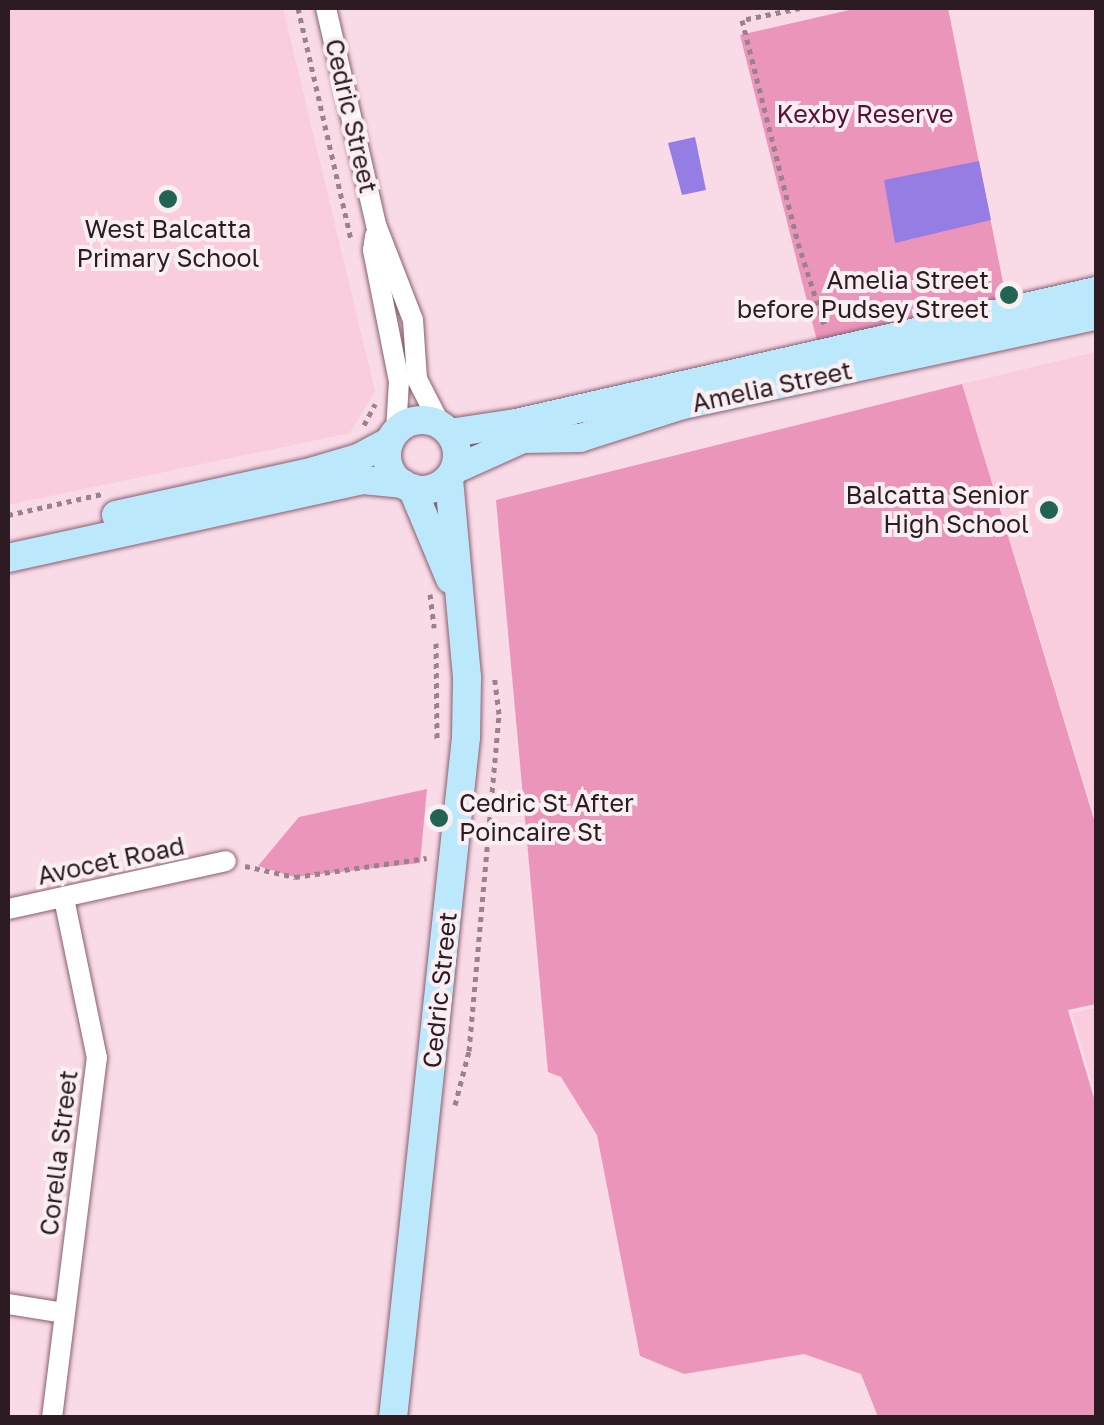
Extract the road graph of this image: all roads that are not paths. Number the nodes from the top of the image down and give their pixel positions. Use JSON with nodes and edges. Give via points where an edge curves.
{"nodes":[{"id":1,"x":326,"y":8,"type":"edge"},
{"id":2,"x":376,"y":225,"type":"junction"},
{"id":3,"x":1096,"y":291,"type":"edge"},
{"id":4,"x":1096,"y":316,"type":"edge"},
{"id":5,"x":445,"y":428,"type":"junction"},
{"id":6,"x":393,"y":436,"type":"junction"},
{"id":7,"x":451,"y":474,"type":"junction"},
{"id":8,"x":408,"y":486,"type":"junction"},
{"id":9,"x":8,"y":540,"type":"edge"},
{"id":10,"x":8,"y":558,"type":"edge"},
{"id":11,"x":443,"y":593,"type":"junction"},
{"id":12,"x":226,"y":862,"type":"road end"},
{"id":13,"x":64,"y":898,"type":"junction"},
{"id":14,"x":8,"y":909,"type":"edge"},
{"id":15,"x":8,"y":1304,"type":"edge"},
{"id":16,"x":64,"y":1313,"type":"junction"},
{"id":17,"x":399,"y":1386,"type":"junction"},
{"id":18,"x":52,"y":1418,"type":"edge"},
{"id":19,"x":393,"y":1418,"type":"edge"},
{"id":20,"x":402,"y":1418,"type":"edge"}],
"edges":[{"from":1,"to":2,"type":"street","name":"Cedric Street"},
{"from":2,"to":5,"type":"street","name":"Cedric Street","via":[[413,320],[416,380]]},
{"from":2,"to":6,"type":"street","name":"Cedric Street","via":[[374,250],[398,381]]},
{"from":3,"to":5,"type":"main road","name":"Amelia Street","via":[[516,423]]},
{"from":4,"to":7,"type":"main road","name":"Amelia Street","via":[[683,405],[580,438],[523,439]]},
{"from":5,"to":6,"type":"main road","via":[[415,420]]},
{"from":5,"to":7,"type":"main road","via":[[458,451]]},
{"from":6,"to":8,"type":"main road","via":[[390,470]]},
{"from":6,"to":9,"type":"main road","via":[[358,458],[314,471]]},
{"from":7,"to":8,"type":"main road","via":[[432,488]]},
{"from":7,"to":11,"type":"main road","name":"Cedric Street","via":[[456,537]]},
{"from":8,"to":10,"type":"main road","via":[[348,483]]},
{"from":8,"to":11,"type":"main road","name":"Cedric Street"},
{"from":11,"to":17,"type":"main road","name":"Cedric Street","via":[[467,677],[466,737]]},
{"from":12,"to":13,"type":"street","name":"Avocet Road"},
{"from":13,"to":14,"type":"street","name":"Avocet Road"},
{"from":13,"to":16,"type":"street","name":"Corella Street","via":[[97,1058]]},
{"from":15,"to":16,"type":"street"},
{"from":16,"to":18,"type":"street","name":"Corella Street"},
{"from":17,"to":19,"type":"main road","name":"Cedric Street"},
{"from":17,"to":20,"type":"main road","name":"Cedric Street"}]}
